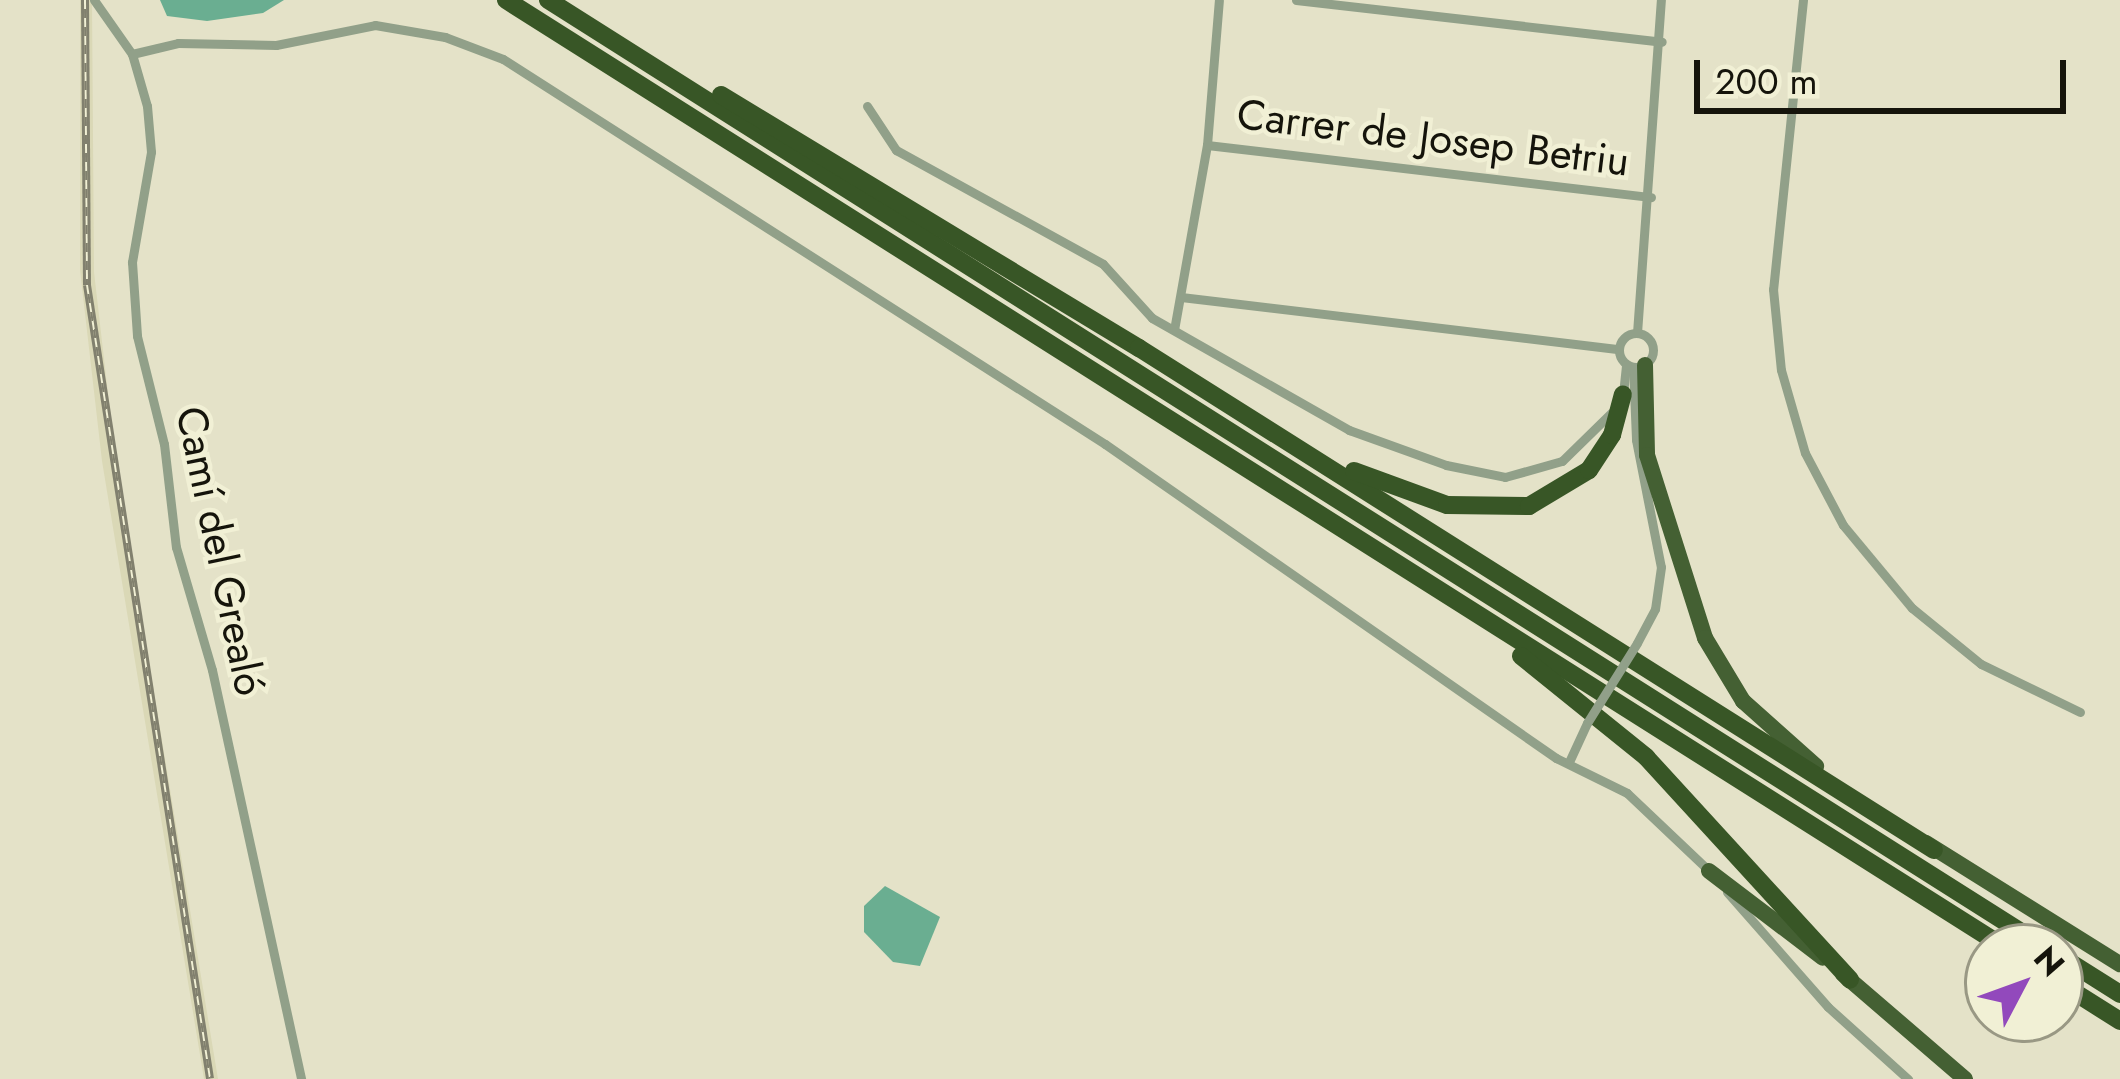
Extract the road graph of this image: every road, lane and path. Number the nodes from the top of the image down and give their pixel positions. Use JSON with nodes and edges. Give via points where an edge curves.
{"nodes":[{"id":1,"x":94,"y":0,"type":"edge"},
{"id":2,"x":506,"y":0,"type":"edge"},
{"id":3,"x":548,"y":0,"type":"edge"},
{"id":4,"x":566,"y":0,"type":"edge"},
{"id":5,"x":1219,"y":0,"type":"edge"},
{"id":6,"x":1296,"y":0,"type":"edge"},
{"id":7,"x":1661,"y":0,"type":"edge"},
{"id":8,"x":1803,"y":0,"type":"edge"},
{"id":9,"x":1661,"y":42,"type":"junction"},
{"id":10,"x":132,"y":54,"type":"junction"},
{"id":11,"x":867,"y":106,"type":"dead end"},
{"id":12,"x":1207,"y":146,"type":"junction"},
{"id":13,"x":1651,"y":197,"type":"junction"},
{"id":14,"x":1047,"y":291,"type":"junction"},
{"id":15,"x":1181,"y":297,"type":"junction"},
{"id":16,"x":1174,"y":330,"type":"junction"},
{"id":17,"x":1636,"y":333,"type":"junction"},
{"id":18,"x":1618,"y":350,"type":"junction"},
{"id":19,"x":1634,"y":365,"type":"junction"},
{"id":20,"x":1623,"y":394,"type":"junction"},
{"id":21,"x":1367,"y":544,"type":"junction"},
{"id":22,"x":2080,"y":712,"type":"dead end"},
{"id":23,"x":1569,"y":763,"type":"junction"},
{"id":24,"x":1934,"y":850,"type":"junction"},
{"id":25,"x":1709,"y":871,"type":"junction"},
{"id":26,"x":1966,"y":923,"type":"edge"},
{"id":27,"x":2007,"y":923,"type":"edge"},
{"id":28,"x":2120,"y":964,"type":"edge"},
{"id":29,"x":2084,"y":971,"type":"edge"},
{"id":30,"x":1850,"y":980,"type":"junction"},
{"id":31,"x":2120,"y":994,"type":"edge"},
{"id":32,"x":2084,"y":998,"type":"edge"},
{"id":33,"x":2120,"y":1021,"type":"edge"},
{"id":34,"x":301,"y":1079,"type":"edge"},
{"id":35,"x":1908,"y":1079,"type":"edge"},
{"id":36,"x":1965,"y":1079,"type":"edge"}],
"edges":[{"from":1,"to":10,"type":"street","name":"Camí del Grealó"},
{"from":2,"to":21,"type":"highway"},
{"from":3,"to":27,"type":"highway"},
{"from":4,"to":14,"type":"highway"},
{"from":5,"to":12,"type":"street"},
{"from":6,"to":9,"type":"street"},
{"from":7,"to":9,"type":"street"},
{"from":8,"to":22,"type":"street","via":[[1773,289],[1781,370],[1805,453],[1843,525],[1912,608],[1981,664]]},
{"from":9,"to":13,"type":"street"},
{"from":10,"to":23,"type":"street","via":[[178,44],[276,45],[375,25],[446,37],[503,59],[1013,383]]},
{"from":10,"to":34,"type":"street","name":"Camí del Grealó","via":[[151,138],[132,262],[137,336],[164,444],[176,547],[212,670]]},
{"from":11,"to":16,"type":"street","via":[[896,149],[1103,264]]},
{"from":12,"to":13,"type":"street","name":"Carrer de Josep Betriu"},
{"from":12,"to":15,"type":"street"},
{"from":13,"to":17,"type":"street"},
{"from":14,"to":20,"type":"highway","via":[[1340,464],[1447,506],[1517,509],[1565,490],[1602,454]]},
{"from":14,"to":24,"type":"highway"},
{"from":15,"to":16,"type":"street"},
{"from":15,"to":18,"type":"street"},
{"from":16,"to":20,"type":"street","via":[[1336,424],[1485,475],[1520,475],[1562,461],[1602,427]]},
{"from":17,"to":18,"type":"street"},
{"from":17,"to":19,"type":"street","via":[[1651,343]]},
{"from":18,"to":19,"type":"street"},
{"from":19,"to":20,"type":"street"},
{"from":19,"to":23,"type":"street","bridge":true,"via":[[1636,440],[1661,567],[1655,609]]},
{"from":19,"to":24,"type":"highway","via":[[1647,455],[1698,623],[1722,671],[1787,745]]},
{"from":21,"to":26,"type":"highway"},
{"from":21,"to":30,"type":"highway","via":[[1383,565],[1618,731]]},
{"from":23,"to":25,"type":"street","via":[[1639,802]]},
{"from":24,"to":28,"type":"highway"},
{"from":25,"to":30,"type":"highway"},
{"from":25,"to":35,"type":"street","via":[[1815,993]]},
{"from":29,"to":31,"type":"highway"},
{"from":30,"to":36,"type":"highway"},
{"from":32,"to":33,"type":"highway"}]}
